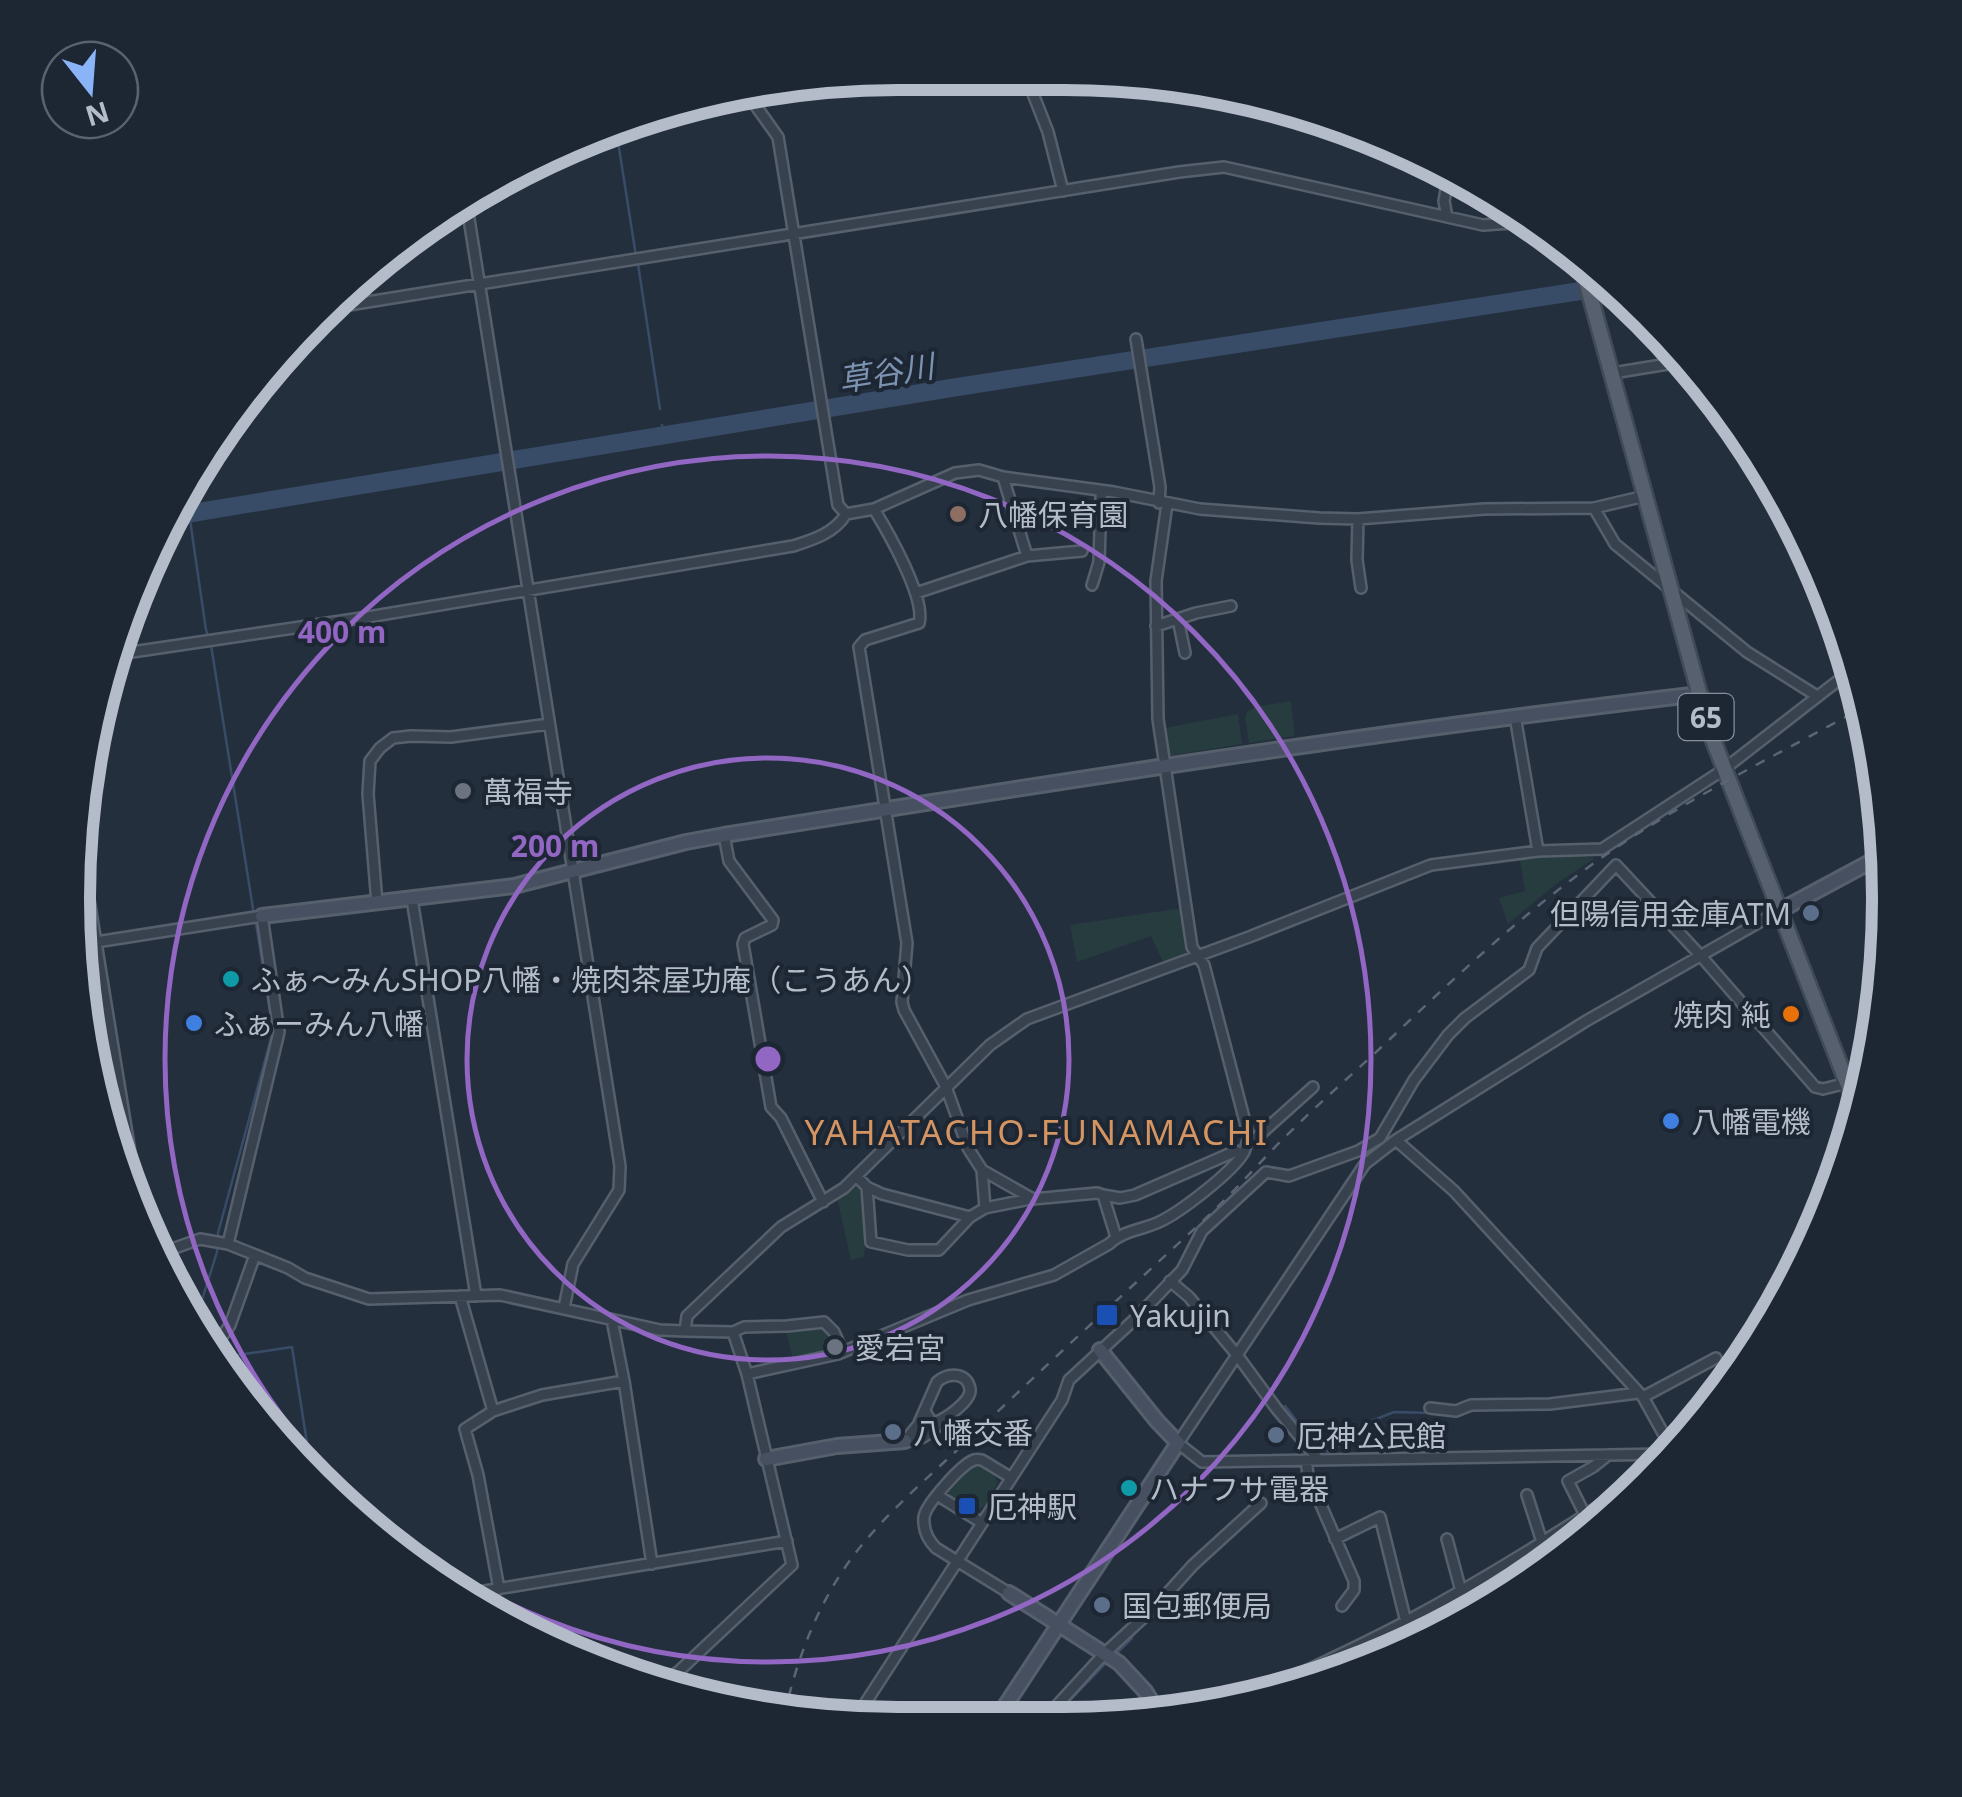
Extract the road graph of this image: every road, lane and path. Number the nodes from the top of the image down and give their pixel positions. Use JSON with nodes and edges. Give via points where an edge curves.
{"nodes":[{"id":1,"x":1031,"y":90,"type":"edge"},
{"id":2,"x":754,"y":104,"type":"edge"},
{"id":3,"x":1446,"y":187,"type":"edge"},
{"id":4,"x":1063,"y":191,"type":"junction"},
{"id":5,"x":468,"y":214,"type":"edge"},
{"id":6,"x":1447,"y":218,"type":"junction"},
{"id":7,"x":1508,"y":223,"type":"edge"},
{"id":8,"x":794,"y":234,"type":"junction"},
{"id":9,"x":1586,"y":282,"type":"edge"},
{"id":10,"x":480,"y":285,"type":"junction"},
{"id":11,"x":350,"y":305,"type":"edge"},
{"id":12,"x":1136,"y":340,"type":"dead end"},
{"id":13,"x":1670,"y":364,"type":"edge"},
{"id":14,"x":1612,"y":373,"type":"junction"},
{"id":15,"x":1003,"y":477,"type":"junction"},
{"id":16,"x":1103,"y":490,"type":"junction"},
{"id":17,"x":1645,"y":496,"type":"junction"},
{"id":18,"x":1163,"y":503,"type":"junction"},
{"id":19,"x":1594,"y":508,"type":"junction"},
{"id":20,"x":874,"y":509,"type":"junction"},
{"id":21,"x":846,"y":514,"type":"junction"},
{"id":22,"x":1358,"y":519,"type":"junction"},
{"id":23,"x":1082,"y":551,"type":"dead end"},
{"id":24,"x":1027,"y":556,"type":"junction"},
{"id":25,"x":1092,"y":585,"type":"dead end"},
{"id":26,"x":1361,"y":588,"type":"dead end"},
{"id":27,"x":1671,"y":588,"type":"junction"},
{"id":28,"x":527,"y":591,"type":"junction"},
{"id":29,"x":916,"y":593,"type":"junction"},
{"id":30,"x":1231,"y":606,"type":"dead end"},
{"id":31,"x":1178,"y":619,"type":"junction"},
{"id":32,"x":1156,"y":626,"type":"junction"},
{"id":33,"x":129,"y":652,"type":"edge"},
{"id":34,"x":1184,"y":653,"type":"dead end"},
{"id":35,"x":1841,"y":678,"type":"edge"},
{"id":36,"x":1700,"y":694,"type":"junction"},
{"id":37,"x":1817,"y":696,"type":"junction"},
{"id":38,"x":1515,"y":716,"type":"junction"},
{"id":39,"x":549,"y":724,"type":"junction"},
{"id":40,"x":1164,"y":765,"type":"junction"},
{"id":41,"x":1723,"y":770,"type":"junction"},
{"id":42,"x":886,"y":809,"type":"junction"},
{"id":43,"x":724,"y":835,"type":"junction"},
{"id":44,"x":1538,"y":851,"type":"junction"},
{"id":45,"x":1871,"y":862,"type":"edge"},
{"id":46,"x":573,"y":873,"type":"junction"},
{"id":47,"x":412,"y":899,"type":"junction"},
{"id":48,"x":377,"y":903,"type":"junction"},
{"id":49,"x":90,"y":907,"type":"edge"},
{"id":50,"x":1779,"y":911,"type":"junction"},
{"id":51,"x":262,"y":916,"type":"junction"},
{"id":52,"x":96,"y":942,"type":"junction"},
{"id":53,"x":92,"y":943,"type":"edge"},
{"id":54,"x":1198,"y":955,"type":"junction"},
{"id":55,"x":1700,"y":955,"type":"junction"},
{"id":56,"x":1847,"y":1083,"type":"junction"},
{"id":57,"x":946,"y":1087,"type":"junction"},
{"id":58,"x":1313,"y":1087,"type":"dead end"},
{"id":59,"x":1849,"y":1087,"type":"edge"},
{"id":60,"x":1396,"y":1140,"type":"junction"},
{"id":61,"x":129,"y":1143,"type":"edge"},
{"id":62,"x":1246,"y":1143,"type":"junction"},
{"id":63,"x":1383,"y":1143,"type":"junction"},
{"id":64,"x":1242,"y":1155,"type":"junction"},
{"id":65,"x":1196,"y":1168,"type":"junction"},
{"id":66,"x":982,"y":1170,"type":"junction"},
{"id":67,"x":857,"y":1177,"type":"junction"},
{"id":68,"x":1209,"y":1186,"type":"junction"},
{"id":69,"x":866,"y":1187,"type":"junction"},
{"id":70,"x":1104,"y":1195,"type":"junction"},
{"id":71,"x":1033,"y":1199,"type":"junction"},
{"id":72,"x":823,"y":1202,"type":"junction"},
{"id":73,"x":985,"y":1208,"type":"junction"},
{"id":74,"x":970,"y":1218,"type":"junction"},
{"id":75,"x":1116,"y":1237,"type":"junction"},
{"id":76,"x":228,"y":1244,"type":"junction"},
{"id":77,"x":170,"y":1250,"type":"edge"},
{"id":78,"x":256,"y":1255,"type":"junction"},
{"id":79,"x":1170,"y":1281,"type":"junction"},
{"id":80,"x":460,"y":1296,"type":"junction"},
{"id":81,"x":476,"y":1296,"type":"junction"},
{"id":82,"x":564,"y":1308,"type":"junction"},
{"id":83,"x":612,"y":1320,"type":"junction"},
{"id":84,"x":686,"y":1332,"type":"junction"},
{"id":85,"x":733,"y":1332,"type":"junction"},
{"id":86,"x":220,"y":1339,"type":"edge"},
{"id":87,"x":1100,"y":1350,"type":"junction"},
{"id":88,"x":843,"y":1352,"type":"junction"},
{"id":89,"x":1237,"y":1355,"type":"junction"},
{"id":90,"x":1716,"y":1358,"type":"dead end"},
{"id":91,"x":747,"y":1374,"type":"junction"},
{"id":92,"x":624,"y":1381,"type":"junction"},
{"id":93,"x":1640,"y":1395,"type":"junction"},
{"id":94,"x":1430,"y":1408,"type":"dead end"},
{"id":95,"x":493,"y":1410,"type":"junction"},
{"id":96,"x":925,"y":1411,"type":"junction"},
{"id":97,"x":946,"y":1418,"type":"junction"},
{"id":98,"x":1665,"y":1438,"type":"edge"},
{"id":99,"x":905,"y":1442,"type":"junction"},
{"id":100,"x":1178,"y":1443,"type":"junction"},
{"id":101,"x":1608,"y":1454,"type":"junction"},
{"id":102,"x":1650,"y":1454,"type":"edge"},
{"id":103,"x":766,"y":1459,"type":"junction"},
{"id":104,"x":1318,"y":1459,"type":"junction"},
{"id":105,"x":1306,"y":1460,"type":"junction"},
{"id":106,"x":1010,"y":1477,"type":"junction"},
{"id":107,"x":937,"y":1494,"type":"junction"},
{"id":108,"x":1527,"y":1494,"type":"dead end"},
{"id":109,"x":1262,"y":1503,"type":"dead end"},
{"id":110,"x":1585,"y":1516,"type":"joint"},
{"id":111,"x":982,"y":1524,"type":"junction"},
{"id":112,"x":1334,"y":1539,"type":"junction"},
{"id":113,"x":1447,"y":1539,"type":"dead end"},
{"id":114,"x":788,"y":1541,"type":"junction"},
{"id":115,"x":1542,"y":1542,"type":"junction"},
{"id":116,"x":959,"y":1560,"type":"junction"},
{"id":117,"x":652,"y":1564,"type":"junction"},
{"id":118,"x":500,"y":1588,"type":"junction"},
{"id":119,"x":1460,"y":1590,"type":"junction"},
{"id":120,"x":483,"y":1592,"type":"edge"},
{"id":121,"x":1009,"y":1592,"type":"joint"},
{"id":122,"x":1342,"y":1606,"type":"dead end"},
{"id":123,"x":1406,"y":1622,"type":"junction"},
{"id":124,"x":1059,"y":1624,"type":"junction"},
{"id":125,"x":1104,"y":1654,"type":"junction"},
{"id":126,"x":1315,"y":1666,"type":"edge"},
{"id":127,"x":674,"y":1675,"type":"edge"},
{"id":128,"x":1151,"y":1702,"type":"edge"},
{"id":129,"x":863,"y":1706,"type":"edge"},
{"id":130,"x":1005,"y":1707,"type":"edge"},
{"id":131,"x":1056,"y":1707,"type":"edge"}],
"edges":[{"from":1,"to":4,"type":"street"},
{"from":2,"to":8,"type":"street","via":[[778,136]]},
{"from":3,"to":6,"type":"street"},
{"from":4,"to":6,"type":"street","via":[[1224,167]]},
{"from":4,"to":8,"type":"street"},
{"from":5,"to":10,"type":"street"},
{"from":6,"to":7,"type":"street"},
{"from":8,"to":10,"type":"street"},
{"from":8,"to":21,"type":"street","via":[[838,505]]},
{"from":9,"to":14,"type":"main road","number":"65"},
{"from":10,"to":11,"type":"street"},
{"from":10,"to":28,"type":"street"},
{"from":12,"to":18,"type":"street"},
{"from":13,"to":14,"type":"street"},
{"from":14,"to":17,"type":"main road","number":"65"},
{"from":15,"to":16,"type":"street"},
{"from":15,"to":20,"type":"street","via":[[978,470],[955,474]]},
{"from":15,"to":24,"type":"street"},
{"from":16,"to":18,"type":"street"},
{"from":16,"to":25,"type":"street"},
{"from":17,"to":19,"type":"street"},
{"from":17,"to":27,"type":"main road","number":"65"},
{"from":18,"to":22,"type":"street"},
{"from":18,"to":32,"type":"street"},
{"from":19,"to":22,"type":"street"},
{"from":19,"to":27,"type":"street","via":[[1615,544]]},
{"from":20,"to":21,"type":"street"},
{"from":20,"to":29,"type":"street"},
{"from":21,"to":28,"type":"street","via":[[817,538],[793,546]]},
{"from":22,"to":26,"type":"street"},
{"from":23,"to":24,"type":"street","via":[[1068,547]]},
{"from":24,"to":29,"type":"street"},
{"from":27,"to":36,"type":"main road","number":"65"},
{"from":27,"to":37,"type":"street","via":[[1747,652]]},
{"from":28,"to":33,"type":"street"},
{"from":28,"to":39,"type":"street"},
{"from":29,"to":42,"type":"street","via":[[919,623],[859,647]]},
{"from":30,"to":31,"type":"street"},
{"from":31,"to":32,"type":"street"},
{"from":31,"to":34,"type":"street"},
{"from":32,"to":40,"type":"street"},
{"from":35,"to":37,"type":"street"},
{"from":36,"to":38,"type":"street"},
{"from":36,"to":41,"type":"main road","number":"65"},
{"from":37,"to":41,"type":"street"},
{"from":38,"to":40,"type":"street"},
{"from":38,"to":44,"type":"street"},
{"from":39,"to":46,"type":"street"},
{"from":39,"to":48,"type":"street","via":[[393,738],[380,748],[370,761],[368,794]]},
{"from":40,"to":42,"type":"street"},
{"from":40,"to":54,"type":"street"},
{"from":41,"to":44,"type":"street","via":[[1602,849]]},
{"from":41,"to":50,"type":"main road","number":"65"},
{"from":42,"to":43,"type":"street"},
{"from":42,"to":57,"type":"street","via":[[907,943],[902,1002]]},
{"from":43,"to":46,"type":"street"},
{"from":43,"to":72,"type":"street","via":[[729,861],[773,920],[743,944],[771,1107]]},
{"from":44,"to":54,"type":"street","via":[[1431,865]]},
{"from":45,"to":50,"type":"street"},
{"from":46,"to":47,"type":"street"},
{"from":46,"to":82,"type":"street","via":[[621,1178],[572,1264]]},
{"from":47,"to":48,"type":"street"},
{"from":47,"to":81,"type":"street"},
{"from":48,"to":51,"type":"street"},
{"from":49,"to":52,"type":"street"},
{"from":50,"to":55,"type":"street"},
{"from":50,"to":56,"type":"main road","number":"65"},
{"from":51,"to":52,"type":"street"},
{"from":51,"to":76,"type":"street","via":[[279,1032]]},
{"from":52,"to":53,"type":"street"},
{"from":52,"to":61,"type":"street"},
{"from":54,"to":57,"type":"street","via":[[1027,1019]]},
{"from":54,"to":62,"type":"street"},
{"from":55,"to":56,"type":"street","via":[[1815,1086]]},
{"from":55,"to":60,"type":"street"},
{"from":55,"to":63,"type":"street","via":[[1616,865],[1537,948],[1528,970],[1448,1035],[1414,1080]]},
{"from":56,"to":59,"type":"main road","number":"65"},
{"from":57,"to":66,"type":"street"},
{"from":57,"to":67,"type":"street"},
{"from":58,"to":62,"type":"street"},
{"from":60,"to":63,"type":"street"},
{"from":60,"to":93,"type":"street","via":[[1454,1191]]},
{"from":62,"to":64,"type":"street"},
{"from":63,"to":79,"type":"street","via":[[1289,1176],[1266,1172],[1202,1231]]},
{"from":63,"to":89,"type":"street"},
{"from":64,"to":65,"type":"street","via":[[1236,1151]]},
{"from":64,"to":68,"type":"street"},
{"from":65,"to":68,"type":"street"},
{"from":65,"to":70,"type":"street","via":[[1127,1198]]},
{"from":66,"to":71,"type":"street"},
{"from":66,"to":73,"type":"street"},
{"from":67,"to":69,"type":"street"},
{"from":67,"to":72,"type":"street"},
{"from":68,"to":75,"type":"street","via":[[1158,1223]]},
{"from":69,"to":74,"type":"street"},
{"from":69,"to":74,"type":"street","via":[[871,1242],[939,1250]]},
{"from":70,"to":71,"type":"street"},
{"from":70,"to":75,"type":"street"},
{"from":71,"to":73,"type":"street"},
{"from":72,"to":84,"type":"street","via":[[754,1250],[687,1316]]},
{"from":73,"to":74,"type":"street"},
{"from":75,"to":88,"type":"street","via":[[1054,1275],[968,1300]]},
{"from":76,"to":77,"type":"street","via":[[200,1239]]},
{"from":76,"to":78,"type":"street"},
{"from":78,"to":80,"type":"street","via":[[369,1298]]},
{"from":78,"to":86,"type":"street"},
{"from":79,"to":87,"type":"street"},
{"from":79,"to":89,"type":"street"},
{"from":80,"to":81,"type":"street"},
{"from":80,"to":95,"type":"street"},
{"from":81,"to":82,"type":"street"},
{"from":82,"to":83,"type":"street"},
{"from":83,"to":84,"type":"street"},
{"from":83,"to":92,"type":"street"},
{"from":84,"to":85,"type":"street"},
{"from":85,"to":88,"type":"street","via":[[824,1322]]},
{"from":85,"to":91,"type":"street"},
{"from":87,"to":100,"type":"street"},
{"from":87,"to":106,"type":"street","via":[[1069,1380]]},
{"from":88,"to":91,"type":"street"},
{"from":89,"to":100,"type":"street"},
{"from":89,"to":104,"type":"street"},
{"from":90,"to":93,"type":"street"},
{"from":91,"to":103,"type":"street"},
{"from":92,"to":95,"type":"street"},
{"from":92,"to":117,"type":"street"},
{"from":93,"to":94,"type":"street"},
{"from":93,"to":98,"type":"street"},
{"from":95,"to":118,"type":"street","via":[[465,1429]]},
{"from":96,"to":97,"type":"street","via":[[936,1422]]},
{"from":96,"to":97,"type":"street","via":[[942,1376],[959,1376],[969,1396]]},
{"from":96,"to":99,"type":"street"},
{"from":97,"to":99,"type":"street","via":[[926,1437]]},
{"from":99,"to":103,"type":"street"},
{"from":100,"to":105,"type":"street","via":[[1202,1462]]},
{"from":100,"to":124,"type":"street"},
{"from":101,"to":102,"type":"street"},
{"from":101,"to":104,"type":"street"},
{"from":101,"to":110,"type":"street","via":[[1568,1482]]},
{"from":103,"to":114,"type":"street"},
{"from":104,"to":105,"type":"street"},
{"from":105,"to":112,"type":"street"},
{"from":106,"to":107,"type":"street","via":[[976,1460]]},
{"from":106,"to":111,"type":"street"},
{"from":107,"to":111,"type":"street"},
{"from":107,"to":116,"type":"street","via":[[924,1516],[926,1533],[942,1553]]},
{"from":108,"to":115,"type":"street"},
{"from":109,"to":125,"type":"street"},
{"from":110,"to":115,"type":"street"},
{"from":111,"to":116,"type":"street"},
{"from":112,"to":122,"type":"street","via":[[1354,1586]]},
{"from":112,"to":123,"type":"street","via":[[1380,1518]]},
{"from":113,"to":119,"type":"street"},
{"from":114,"to":117,"type":"street"},
{"from":114,"to":127,"type":"street","via":[[792,1565]]},
{"from":115,"to":119,"type":"street"},
{"from":116,"to":121,"type":"street"},
{"from":116,"to":129,"type":"street"},
{"from":117,"to":118,"type":"street"},
{"from":118,"to":120,"type":"street"},
{"from":119,"to":123,"type":"street"},
{"from":121,"to":124,"type":"street"},
{"from":123,"to":126,"type":"street"},
{"from":124,"to":125,"type":"street"},
{"from":124,"to":130,"type":"street"},
{"from":125,"to":128,"type":"street","via":[[1134,1676]]},
{"from":125,"to":131,"type":"street"}]}
